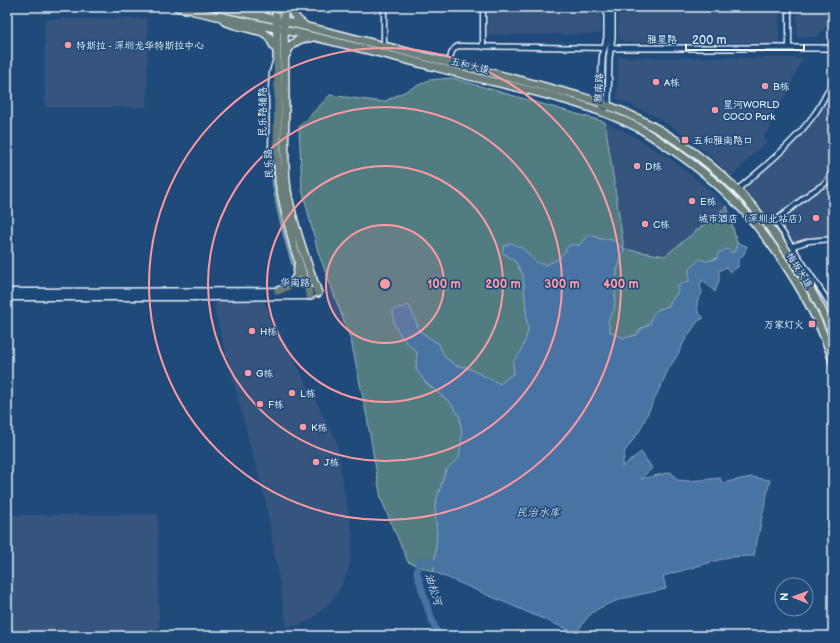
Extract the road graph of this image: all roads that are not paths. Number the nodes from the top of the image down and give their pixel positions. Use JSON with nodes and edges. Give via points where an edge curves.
{"nodes":[{"id":1,"x":177,"y":7,"type":"edge"},
{"id":2,"x":216,"y":7,"type":"edge"},
{"id":3,"x":267,"y":7,"type":"edge"},
{"id":4,"x":276,"y":7,"type":"edge"},
{"id":5,"x":284,"y":7,"type":"edge"},
{"id":6,"x":288,"y":7,"type":"edge"},
{"id":7,"x":384,"y":7,"type":"edge"},
{"id":8,"x":483,"y":7,"type":"edge"},
{"id":9,"x":607,"y":7,"type":"edge"},
{"id":10,"x":612,"y":7,"type":"edge"},
{"id":11,"x":789,"y":7,"type":"edge"},
{"id":12,"x":197,"y":12,"type":"junction"},
{"id":13,"x":250,"y":14,"type":"junction"},
{"id":14,"x":276,"y":20,"type":"junction"},
{"id":15,"x":284,"y":22,"type":"junction"},
{"id":16,"x":276,"y":28,"type":"junction"},
{"id":17,"x":309,"y":28,"type":"junction"},
{"id":18,"x":284,"y":30,"type":"junction"},
{"id":19,"x":318,"y":38,"type":"junction"},
{"id":20,"x":384,"y":46,"type":"junction"},
{"id":21,"x":483,"y":47,"type":"junction"},
{"id":22,"x":607,"y":48,"type":"junction"},
{"id":23,"x":789,"y":48,"type":"junction"},
{"id":24,"x":833,"y":48,"type":"edge"},
{"id":25,"x":277,"y":56,"type":"junction"},
{"id":26,"x":285,"y":61,"type":"junction"},
{"id":27,"x":449,"y":62,"type":"junction"},
{"id":28,"x":833,"y":82,"type":"edge"},
{"id":29,"x":605,"y":104,"type":"junction"},
{"id":30,"x":603,"y":112,"type":"junction"},
{"id":31,"x":833,"y":170,"type":"edge"},
{"id":32,"x":737,"y":190,"type":"junction"},
{"id":33,"x":734,"y":199,"type":"joint"},
{"id":34,"x":776,"y":221,"type":"junction"},
{"id":35,"x":769,"y":226,"type":"junction"},
{"id":36,"x":833,"y":239,"type":"edge"},
{"id":37,"x":793,"y":246,"type":"junction"},
{"id":38,"x":298,"y":261,"type":"junction"},
{"id":39,"x":278,"y":291,"type":"junction"},
{"id":40,"x":7,"y":292,"type":"edge"},
{"id":41,"x":309,"y":293,"type":"junction"},
{"id":42,"x":318,"y":293,"type":"joint"},
{"id":43,"x":7,"y":298,"type":"edge"},
{"id":44,"x":833,"y":311,"type":"edge"},
{"id":45,"x":833,"y":336,"type":"edge"},
{"id":46,"x":833,"y":358,"type":"edge"}],
"edges":[{"from":1,"to":12,"type":"main road","name":"五和大道"},
{"from":2,"to":13,"type":"main road","name":"五和大道"},
{"from":3,"to":13,"type":"main road"},
{"from":4,"to":14,"type":"main road","name":"民乐路"},
{"from":5,"to":15,"type":"main road","name":"民乐路"},
{"from":6,"to":17,"type":"main road","via":[[302,24]]},
{"from":7,"to":20,"type":"street"},
{"from":8,"to":21,"type":"street"},
{"from":9,"to":22,"type":"street","name":"雅南路"},
{"from":10,"to":22,"type":"street","name":"雅南路","via":[[612,37]]},
{"from":11,"to":23,"type":"street"},
{"from":12,"to":16,"type":"main road","name":"五和大道"},
{"from":12,"to":25,"type":"main road","via":[[263,32],[272,40]]},
{"from":13,"to":14,"type":"main road","name":"五和大道"},
{"from":14,"to":15,"type":"main road","name":"五和大道"},
{"from":14,"to":16,"type":"main road","name":"民乐路"},
{"from":15,"to":17,"type":"main road","name":"五和大道"},
{"from":15,"to":18,"type":"main road","name":"民乐路"},
{"from":16,"to":18,"type":"main road","name":"五和大道"},
{"from":16,"to":25,"type":"main road","name":"民乐路"},
{"from":17,"to":20,"type":"main road","name":"五和大道"},
{"from":18,"to":19,"type":"main road","name":"五和大道"},
{"from":18,"to":26,"type":"main road","name":"民乐路"},
{"from":19,"to":26,"type":"main road","via":[[294,42],[288,49]]},
{"from":19,"to":30,"type":"main road","name":"五和大道","via":[[548,95]]},
{"from":20,"to":27,"type":"main road","name":"五和大道"},
{"from":21,"to":22,"type":"street"},
{"from":21,"to":27,"type":"street","via":[[456,47]]},
{"from":22,"to":23,"type":"street","name":"雅星路"},
{"from":22,"to":29,"type":"street","name":"雅南路","via":[[609,58]]},
{"from":23,"to":24,"type":"street","name":"雅星路"},
{"from":25,"to":38,"type":"main road","name":"民乐路","via":[[279,182]]},
{"from":26,"to":42,"type":"main road","name":"民乐路","via":[[284,157],[288,192],[303,251]]},
{"from":27,"to":29,"type":"main road","name":"五和大道"},
{"from":28,"to":32,"type":"street","via":[[803,129]]},
{"from":29,"to":30,"type":"street","name":"雅南路"},
{"from":29,"to":32,"type":"main road","name":"五和大道","via":[[643,121],[689,149]]},
{"from":30,"to":33,"type":"main road","name":"五和大道","via":[[639,128],[683,157]]},
{"from":31,"to":34,"type":"street","via":[[826,183]]},
{"from":32,"to":35,"type":"main road","name":"梅坂大道"},
{"from":33,"to":46,"type":"main road","name":"梅坂大道","via":[[766,237],[796,281],[822,330]]},
{"from":34,"to":35,"type":"street"},
{"from":34,"to":37,"type":"street"},
{"from":35,"to":45,"type":"main road","name":"梅坂大道","via":[[817,299]]},
{"from":36,"to":37,"type":"street","via":[[809,241]]},
{"from":37,"to":44,"type":"street"},
{"from":38,"to":39,"type":"main road","via":[[295,280],[289,287]]},
{"from":38,"to":41,"type":"main road","name":"民乐路"},
{"from":39,"to":40,"type":"main road","name":"华南路"},
{"from":39,"to":41,"type":"main road","name":"华南路"},
{"from":41,"to":42,"type":"main road","name":"华南路"},
{"from":41,"to":43,"type":"main road","name":"华南路","via":[[210,297]]}]}
